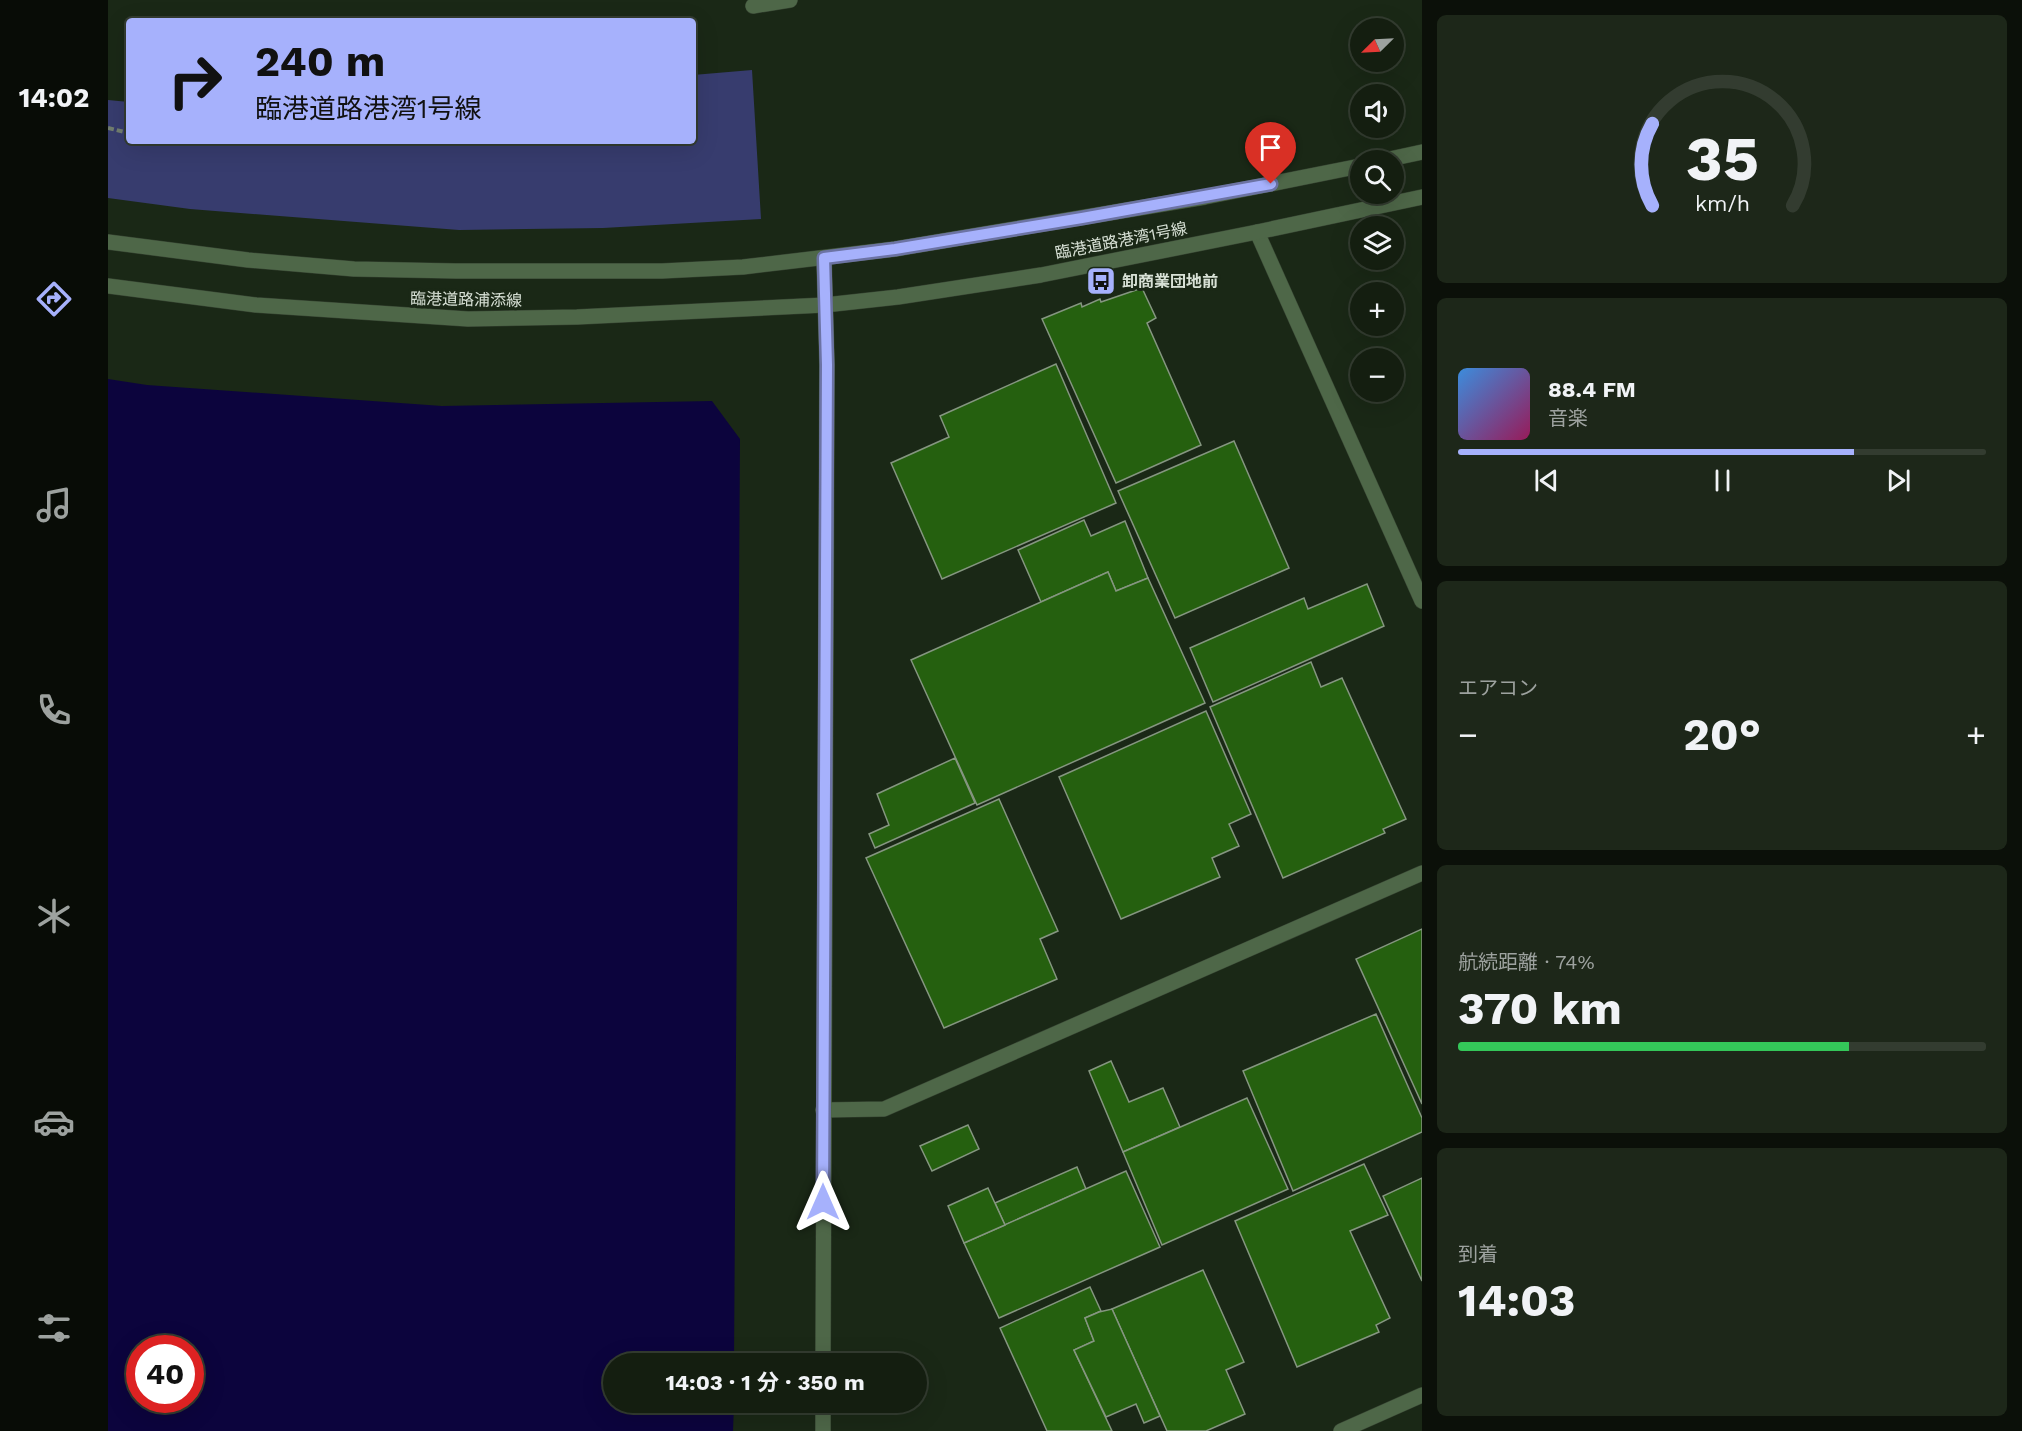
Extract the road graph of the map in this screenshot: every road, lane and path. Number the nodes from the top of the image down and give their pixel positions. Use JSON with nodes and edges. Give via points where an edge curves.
{"nodes":[{"id":1,"x":790,"y":0,"type":"edge"},
{"id":2,"x":753,"y":6,"type":"dead end"},
{"id":3,"x":108,"y":128,"type":"edge"},
{"id":4,"x":126,"y":132,"type":"edge"},
{"id":5,"x":1422,"y":152,"type":"edge"},
{"id":6,"x":1404,"y":156,"type":"edge"},
{"id":7,"x":1350,"y":168,"type":"edge"},
{"id":8,"x":1422,"y":197,"type":"edge"},
{"id":9,"x":1257,"y":232,"type":"junction"},
{"id":10,"x":108,"y":242,"type":"edge"},
{"id":11,"x":824,"y":258,"type":"junction"},
{"id":12,"x":108,"y":286,"type":"edge"},
{"id":13,"x":825,"y":305,"type":"junction"},
{"id":14,"x":1422,"y":600,"type":"edge"},
{"id":15,"x":1422,"y":873,"type":"edge"},
{"id":16,"x":823,"y":1110,"type":"junction"},
{"id":17,"x":823,"y":1353,"type":"edge"},
{"id":18,"x":1422,"y":1395,"type":"edge"},
{"id":19,"x":823,"y":1413,"type":"edge"},
{"id":20,"x":823,"y":1431,"type":"edge"},
{"id":21,"x":1341,"y":1431,"type":"edge"}],
"edges":[{"from":1,"to":2,"type":"street"},
{"from":3,"to":4,"type":"path"},
{"from":5,"to":6,"type":"street"},
{"from":7,"to":11,"type":"street","name":"臨港道路港湾1号線","via":[[1185,201]]},
{"from":8,"to":9,"type":"street","name":"臨港道路港湾1号線"},
{"from":9,"to":13,"type":"street","name":"臨港道路港湾1号線","via":[[1041,275]]},
{"from":9,"to":14,"type":"street"},
{"from":10,"to":11,"type":"street","name":"臨港道路浦添線","via":[[354,269],[662,271]]},
{"from":11,"to":13,"type":"street"},
{"from":12,"to":13,"type":"street","name":"臨港道路浦添線","via":[[256,305],[468,319]]},
{"from":13,"to":16,"type":"street"},
{"from":15,"to":16,"type":"street","via":[[884,1109]]},
{"from":16,"to":17,"type":"street"},
{"from":18,"to":21,"type":"street"},
{"from":19,"to":20,"type":"street"}]}
